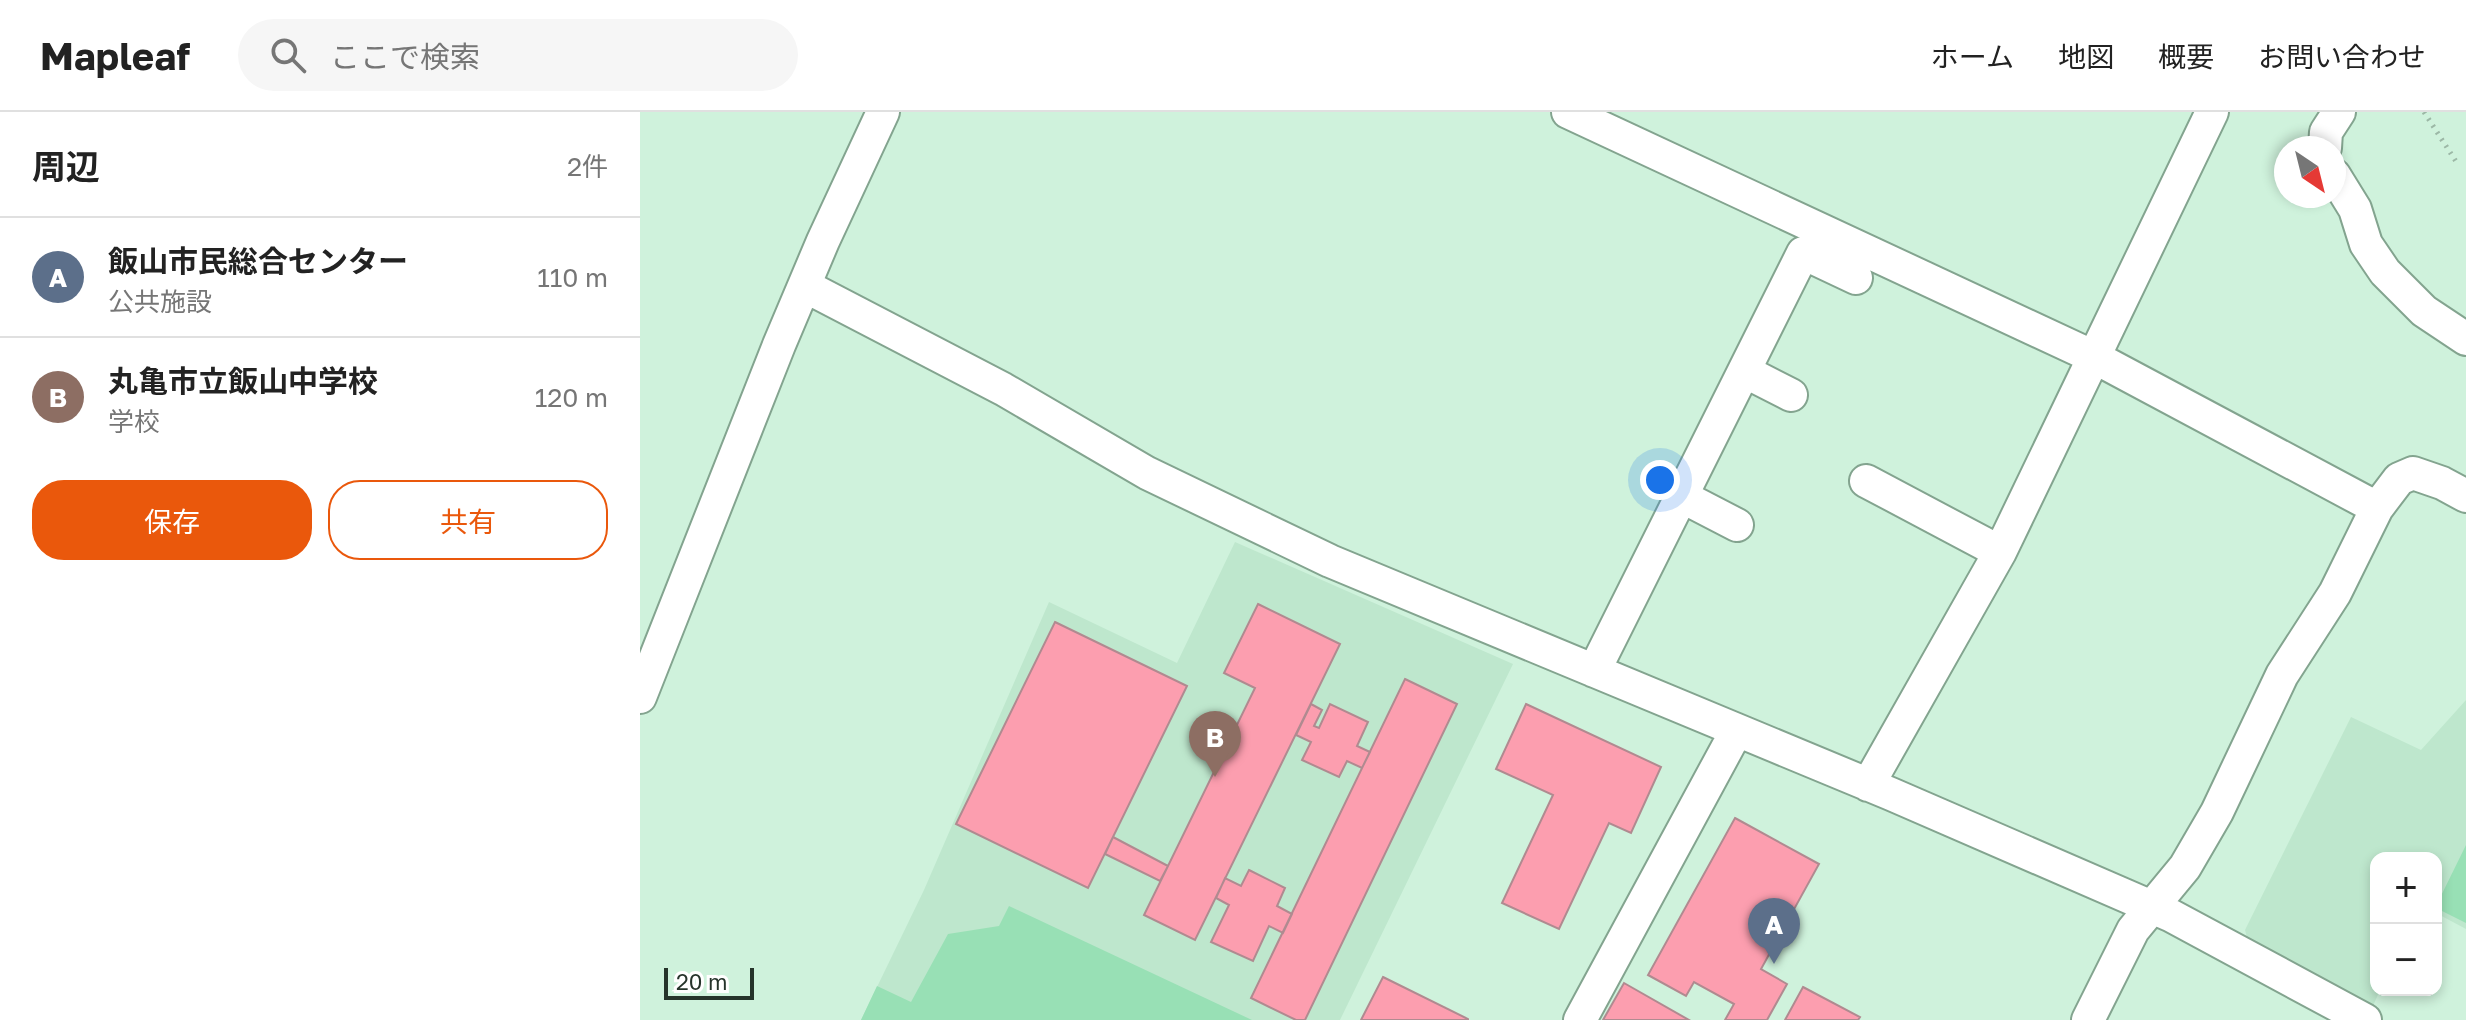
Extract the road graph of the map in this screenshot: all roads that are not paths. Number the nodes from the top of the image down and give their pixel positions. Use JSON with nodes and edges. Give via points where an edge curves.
{"nodes":[{"id":1,"x":883,"y":112,"type":"edge"},
{"id":2,"x":1568,"y":112,"type":"edge"},
{"id":3,"x":2212,"y":112,"type":"edge"},
{"id":4,"x":2339,"y":112,"type":"edge"},
{"id":5,"x":2326,"y":136,"type":"edge"},
{"id":6,"x":2346,"y":194,"type":"edge"},
{"id":7,"x":1856,"y":278,"type":"dead end"},
{"id":8,"x":805,"y":286,"type":"junction"},
{"id":9,"x":2466,"y":339,"type":"edge"},
{"id":10,"x":2094,"y":357,"type":"junction"},
{"id":11,"x":1744,"y":371,"type":"junction"},
{"id":12,"x":1791,"y":395,"type":"dead end"},
{"id":13,"x":1866,"y":481,"type":"dead end"},
{"id":14,"x":1681,"y":496,"type":"junction"},
{"id":15,"x":2466,"y":496,"type":"edge"},
{"id":16,"x":2377,"y":508,"type":"junction"},
{"id":17,"x":1737,"y":525,"type":"dead end"},
{"id":18,"x":2000,"y":552,"type":"junction"},
{"id":19,"x":1594,"y":671,"type":"junction"},
{"id":20,"x":640,"y":697,"type":"edge"},
{"id":21,"x":1737,"y":730,"type":"junction"},
{"id":22,"x":1868,"y":785,"type":"junction"},
{"id":23,"x":2150,"y":907,"type":"junction"},
{"id":24,"x":1580,"y":1020,"type":"edge"},
{"id":25,"x":2088,"y":1020,"type":"edge"},
{"id":26,"x":2365,"y":1020,"type":"edge"}],
"edges":[{"from":1,"to":8,"type":"street"},
{"from":2,"to":10,"type":"street"},
{"from":3,"to":10,"type":"street"},
{"from":4,"to":5,"type":"street"},
{"from":6,"to":9,"type":"street","via":[[2366,244],[2385,272],[2424,311]]},
{"from":7,"to":11,"type":"street","via":[[1803,253]]},
{"from":8,"to":19,"type":"street","via":[[1003,389],[1147,473],[1330,561]]},
{"from":8,"to":20,"type":"street"},
{"from":10,"to":16,"type":"street"},
{"from":10,"to":18,"type":"street"},
{"from":11,"to":12,"type":"street"},
{"from":11,"to":14,"type":"street"},
{"from":13,"to":18,"type":"street"},
{"from":14,"to":17,"type":"street"},
{"from":14,"to":19,"type":"street"},
{"from":15,"to":16,"type":"street","via":[[2413,473],[2399,479]]},
{"from":16,"to":23,"type":"street","via":[[2335,593],[2282,675],[2217,812],[2185,867]]},
{"from":18,"to":22,"type":"street"},
{"from":19,"to":21,"type":"street"},
{"from":21,"to":22,"type":"street"},
{"from":21,"to":24,"type":"street"},
{"from":22,"to":23,"type":"street"},
{"from":23,"to":25,"type":"street"},
{"from":23,"to":26,"type":"street"}]}
